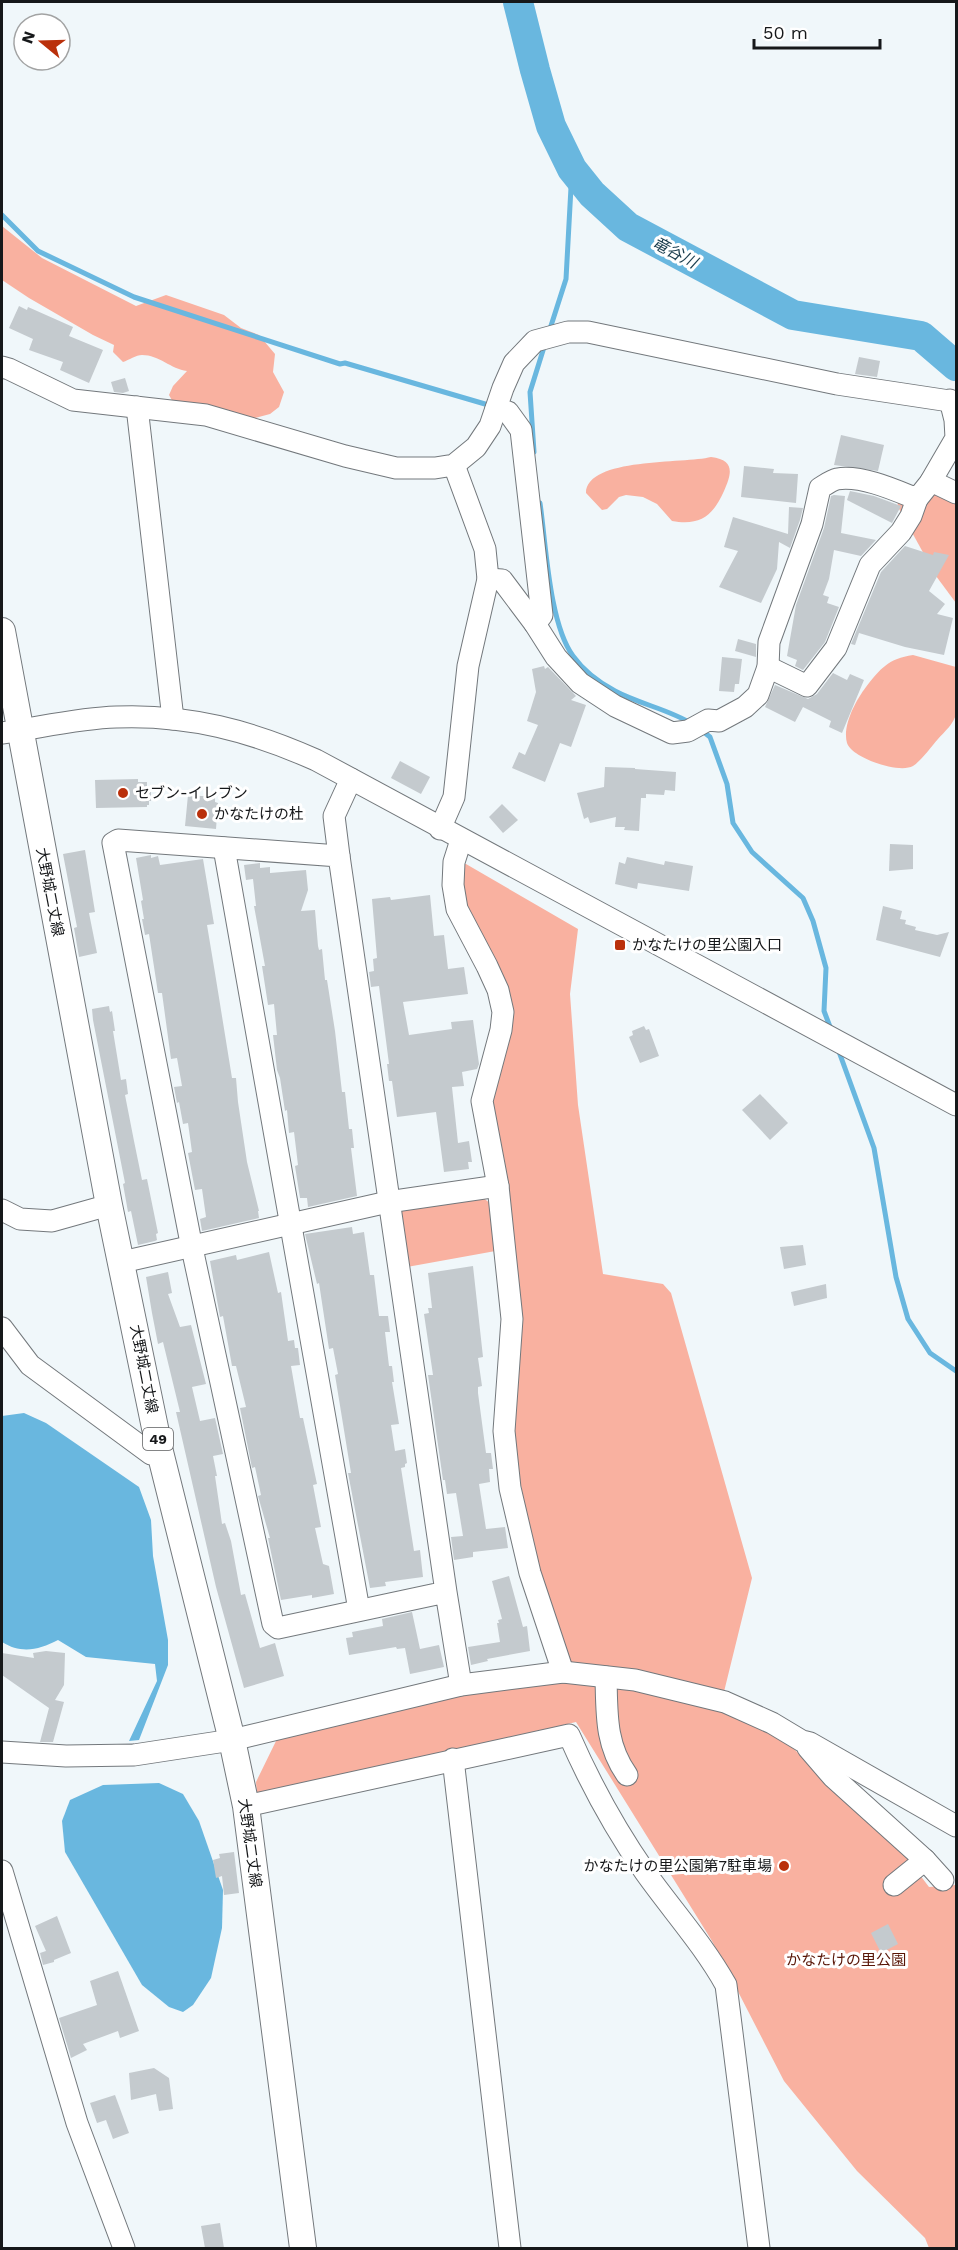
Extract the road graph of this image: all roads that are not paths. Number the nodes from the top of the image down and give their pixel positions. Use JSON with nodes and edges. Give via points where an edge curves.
{"nodes":[{"id":1,"x":2,"y":367,"type":"edge"},
{"id":2,"x":953,"y":401,"type":"edge"},
{"id":3,"x":137,"y":407,"type":"junction"},
{"id":4,"x":496,"y":409,"type":"junction"},
{"id":5,"x":454,"y":465,"type":"junction"},
{"id":6,"x":933,"y":479,"type":"junction"},
{"id":7,"x":957,"y":493,"type":"edge"},
{"id":8,"x":917,"y":499,"type":"junction"},
{"id":9,"x":488,"y":579,"type":"junction"},
{"id":10,"x":535,"y":624,"type":"junction"},
{"id":11,"x":2,"y":631,"type":"edge"},
{"id":12,"x":768,"y":667,"type":"junction"},
{"id":13,"x":173,"y":719,"type":"junction"},
{"id":14,"x":10,"y":732,"type":"edge"},
{"id":15,"x":351,"y":779,"type":"junction"},
{"id":16,"x":440,"y":829,"type":"junction"},
{"id":17,"x":461,"y":840,"type":"junction"},
{"id":18,"x":224,"y":848,"type":"junction"},
{"id":19,"x":339,"y":856,"type":"junction"},
{"id":20,"x":957,"y":1105,"type":"edge"},
{"id":21,"x":498,"y":1186,"type":"junction"},
{"id":22,"x":388,"y":1202,"type":"junction"},
{"id":23,"x":110,"y":1205,"type":"junction"},
{"id":24,"x":2,"y":1210,"type":"edge"},
{"id":25,"x":290,"y":1225,"type":"junction"},
{"id":26,"x":192,"y":1248,"type":"junction"},
{"id":27,"x":122,"y":1262,"type":"junction"},
{"id":28,"x":2,"y":1328,"type":"edge"},
{"id":29,"x":160,"y":1452,"type":"junction"},
{"id":30,"x":446,"y":1592,"type":"junction"},
{"id":31,"x":359,"y":1610,"type":"junction"},
{"id":32,"x":563,"y":1672,"type":"junction"},
{"id":33,"x":606,"y":1677,"type":"junction"},
{"id":34,"x":461,"y":1685,"type":"junction"},
{"id":35,"x":232,"y":1740,"type":"junction"},
{"id":36,"x":802,"y":1741,"type":"junction"},
{"id":37,"x":2,"y":1752,"type":"edge"},
{"id":38,"x":453,"y":1759,"type":"junction"},
{"id":39,"x":627,"y":1775,"type":"dead end"},
{"id":40,"x":246,"y":1806,"type":"junction"},
{"id":41,"x":957,"y":1826,"type":"edge"},
{"id":42,"x":925,"y":1860,"type":"junction"},
{"id":43,"x":2,"y":1871,"type":"edge"},
{"id":44,"x":943,"y":1880,"type":"dead end"},
{"id":45,"x":894,"y":1885,"type":"dead end"},
{"id":46,"x":124,"y":2248,"type":"edge"},
{"id":47,"x":303,"y":2248,"type":"edge"},
{"id":48,"x":510,"y":2248,"type":"edge"},
{"id":49,"x":759,"y":2248,"type":"edge"}],
"edges":[{"from":1,"to":3,"type":"street","via":[[72,399]]},
{"from":2,"to":4,"type":"street","via":[[837,384],[588,332],[568,332],[535,341],[514,363]]},
{"from":2,"to":6,"type":"street","via":[[956,438]]},
{"from":3,"to":5,"type":"street","via":[[206,415],[396,468]]},
{"from":3,"to":13,"type":"street"},
{"from":4,"to":5,"type":"street","via":[[476,447]]},
{"from":4,"to":10,"type":"street","via":[[508,412],[521,430],[542,615]]},
{"from":5,"to":9,"type":"street","via":[[485,549]]},
{"from":6,"to":7,"type":"street"},
{"from":6,"to":8,"type":"street"},
{"from":8,"to":12,"type":"street","via":[[901,532],[870,565],[836,648],[807,686]]},
{"from":8,"to":12,"type":"street","via":[[882,484],[860,480],[837,479],[820,488],[812,524],[769,642]]},
{"from":9,"to":10,"type":"street","via":[[502,580]]},
{"from":9,"to":16,"type":"street","via":[[468,666],[454,797]]},
{"from":10,"to":12,"type":"street","via":[[556,657],[580,683],[615,706],[672,732],[688,731],[708,720],[719,721],[751,701],[758,695]]},
{"from":11,"to":14,"type":"main road","name":"大野城二丈線","number":"49"},
{"from":13,"to":14,"type":"street","via":[[113,717]]},
{"from":13,"to":15,"type":"street","via":[[247,732],[281,744]]},
{"from":14,"to":23,"type":"main road","name":"大野城二丈線","number":"49"},
{"from":15,"to":16,"type":"street"},
{"from":15,"to":19,"type":"street","via":[[334,816]]},
{"from":16,"to":17,"type":"street"},
{"from":17,"to":20,"type":"street"},
{"from":17,"to":21,"type":"street","via":[[454,862],[457,909],[491,974],[503,1012],[482,1101]]},
{"from":18,"to":19,"type":"street"},
{"from":18,"to":25,"type":"street"},
{"from":18,"to":26,"type":"street","via":[[118,840],[113,843]]},
{"from":19,"to":22,"type":"street"},
{"from":21,"to":22,"type":"street"},
{"from":21,"to":32,"type":"street","via":[[512,1318],[504,1431],[510,1488],[530,1573]]},
{"from":22,"to":25,"type":"street"},
{"from":22,"to":30,"type":"street"},
{"from":23,"to":24,"type":"street","via":[[52,1221],[20,1219]]},
{"from":23,"to":27,"type":"main road","name":"大野城二丈線","number":"49"},
{"from":25,"to":26,"type":"street"},
{"from":25,"to":31,"type":"street"},
{"from":26,"to":27,"type":"street"},
{"from":26,"to":31,"type":"street","via":[[273,1624],[278,1628]]},
{"from":27,"to":29,"type":"main road","name":"大野城二丈線","number":"49"},
{"from":28,"to":29,"type":"street","via":[[30,1365],[151,1454]]},
{"from":29,"to":35,"type":"main road","name":"大野城二丈線","number":"49"},
{"from":30,"to":31,"type":"street"},
{"from":30,"to":34,"type":"street"},
{"from":32,"to":33,"type":"street"},
{"from":32,"to":34,"type":"street"},
{"from":33,"to":36,"type":"street","via":[[661,1685],[725,1702]]},
{"from":33,"to":39,"type":"street","via":[[608,1728],[616,1760]]},
{"from":34,"to":35,"type":"street"},
{"from":35,"to":37,"type":"street","via":[[134,1755]]},
{"from":35,"to":40,"type":"main road","name":"大野城二丈線","number":"49"},
{"from":36,"to":41,"type":"street"},
{"from":36,"to":42,"type":"street","via":[[833,1777]]},
{"from":38,"to":40,"type":"street"},
{"from":38,"to":48,"type":"street"},
{"from":38,"to":49,"type":"street","via":[[569,1735],[585,1771],[645,1872],[712,1960],[726,1984]]},
{"from":40,"to":47,"type":"main road","name":"大野城二丈線","number":"49"},
{"from":42,"to":44,"type":"street"},
{"from":42,"to":45,"type":"street"},
{"from":43,"to":46,"type":"street","via":[[77,2123]]}]}
